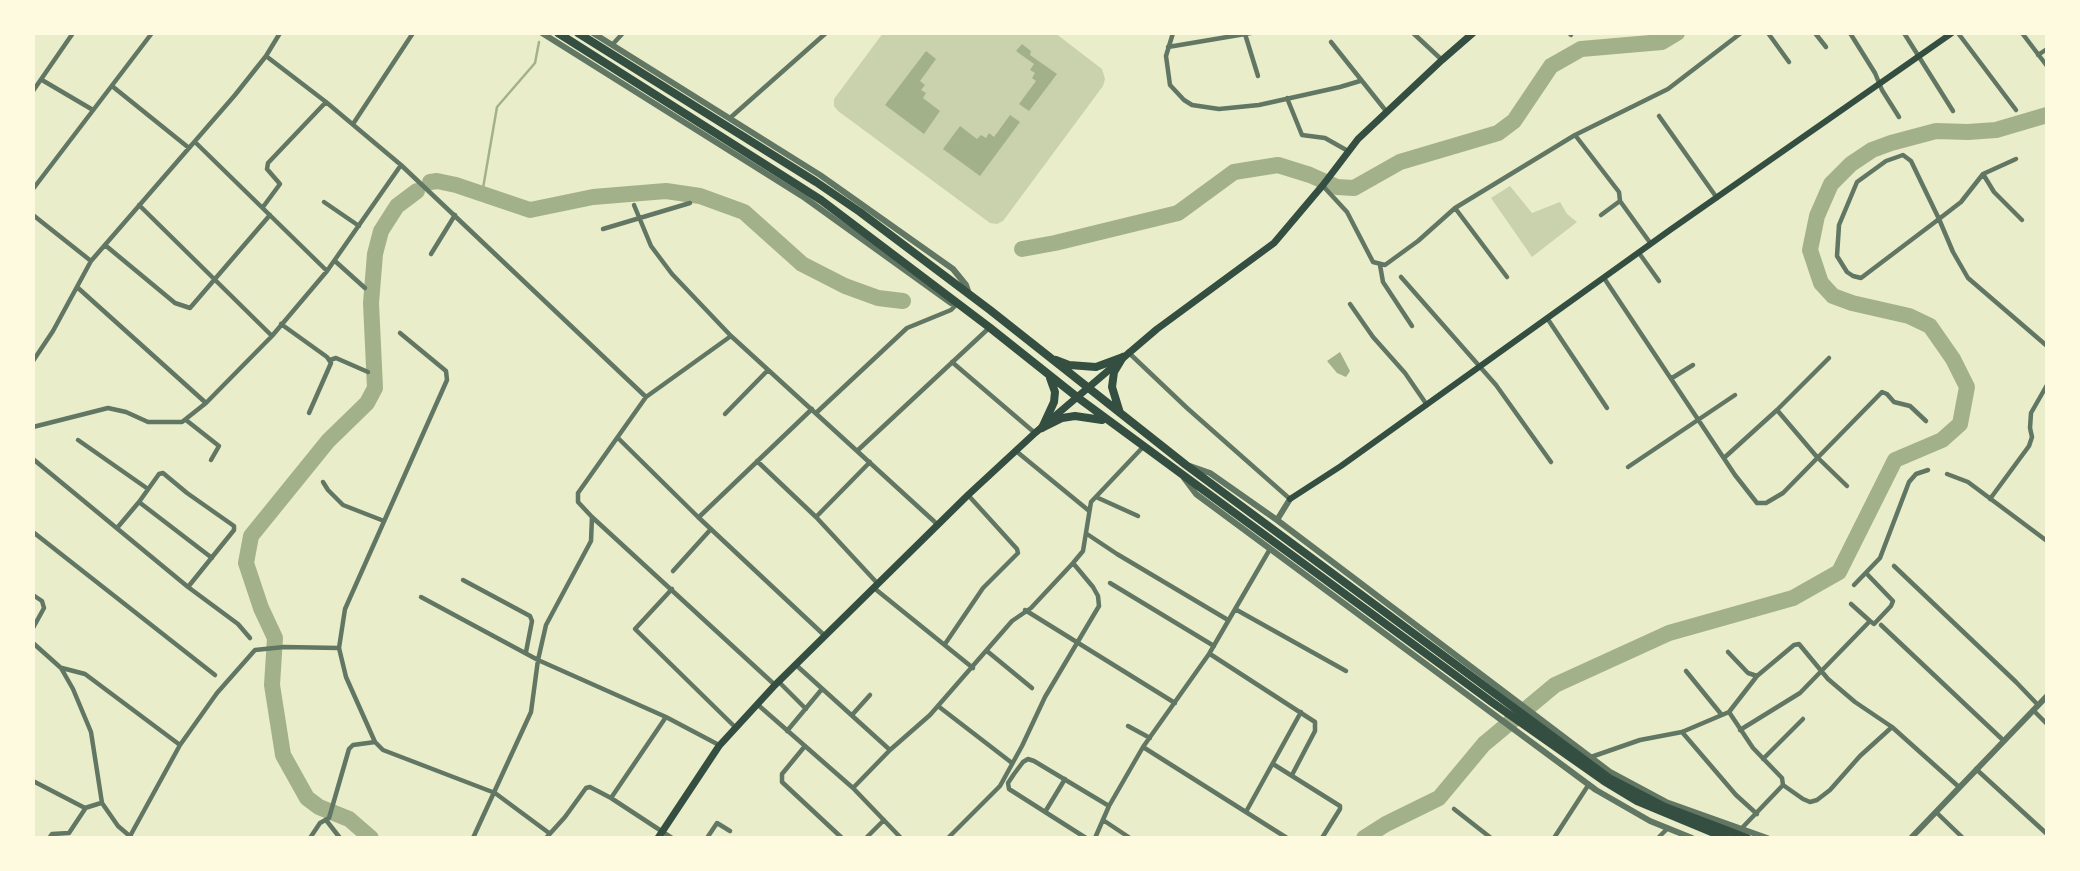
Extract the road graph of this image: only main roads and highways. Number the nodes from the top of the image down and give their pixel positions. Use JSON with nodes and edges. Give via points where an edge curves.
{"nodes":[{"id":1,"x":558,"y":33,"type":"edge"},
{"id":2,"x":578,"y":33,"type":"edge"},
{"id":3,"x":1474,"y":33,"type":"edge"},
{"id":4,"x":1952,"y":33,"type":"edge"},
{"id":5,"x":969,"y":294,"type":"junction"},
{"id":6,"x":958,"y":305,"type":"junction"},
{"id":7,"x":1126,"y":355,"type":"junction"},
{"id":8,"x":1050,"y":358,"type":"junction"},
{"id":9,"x":1048,"y":374,"type":"junction"},
{"id":10,"x":1088,"y":388,"type":"junction"},
{"id":11,"x":1077,"y":397,"type":"junction"},
{"id":12,"x":1121,"y":415,"type":"junction"},
{"id":13,"x":1113,"y":424,"type":"junction"},
{"id":14,"x":1038,"y":430,"type":"junction"},
{"id":15,"x":1183,"y":469,"type":"junction"},
{"id":16,"x":1290,"y":499,"type":"road end"},
{"id":17,"x":1495,"y":700,"type":"junction"},
{"id":18,"x":1529,"y":720,"type":"junction"},
{"id":19,"x":660,"y":834,"type":"edge"},
{"id":20,"x":1726,"y":838,"type":"edge"},
{"id":21,"x":1747,"y":838,"type":"edge"}],
"edges":[{"from":1,"to":6,"type":"highway","via":[[821,200]]},
{"from":2,"to":5,"type":"highway","via":[[816,182]]},
{"from":3,"to":7,"type":"main road","via":[[1386,111],[1274,243]]},
{"from":4,"to":16,"type":"main road"},
{"from":5,"to":6,"type":"highway"},
{"from":5,"to":8,"type":"highway"},
{"from":6,"to":9,"type":"highway"},
{"from":7,"to":8,"type":"highway","via":[[1108,365],[1084,367]]},
{"from":7,"to":10,"type":"main road"},
{"from":7,"to":12,"type":"highway","via":[[1114,372],[1112,387]]},
{"from":8,"to":10,"type":"highway"},
{"from":9,"to":11,"type":"highway"},
{"from":9,"to":14,"type":"highway","via":[[1054,402]]},
{"from":10,"to":11,"type":"main road"},
{"from":10,"to":12,"type":"highway"},
{"from":11,"to":13,"type":"highway"},
{"from":11,"to":14,"type":"main road"},
{"from":12,"to":15,"type":"highway"},
{"from":13,"to":14,"type":"highway","via":[[1075,416]]},
{"from":13,"to":15,"type":"highway"},
{"from":14,"to":19,"type":"main road","via":[[757,703],[719,746]]},
{"from":15,"to":17,"type":"highway"},
{"from":15,"to":17,"type":"highway","via":[[1481,699]]},
{"from":17,"to":18,"type":"highway"},
{"from":18,"to":20,"type":"highway","via":[[1604,781],[1637,801]]},
{"from":18,"to":21,"type":"highway","via":[[1635,793]]}]}
